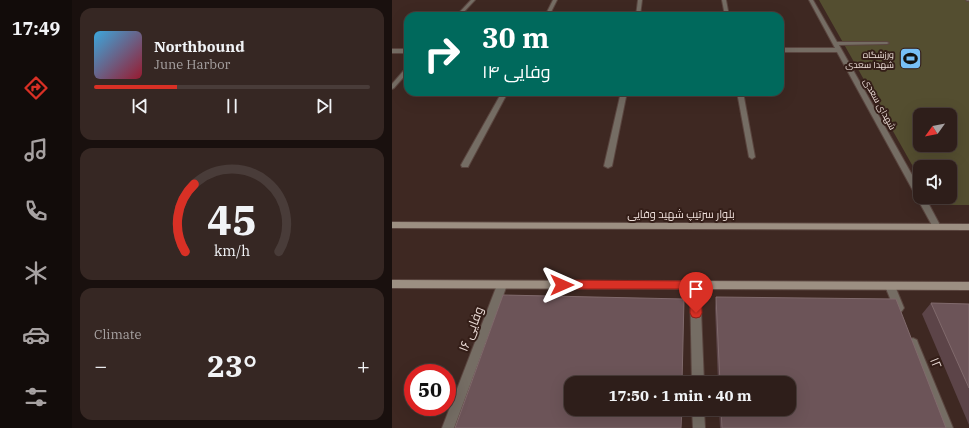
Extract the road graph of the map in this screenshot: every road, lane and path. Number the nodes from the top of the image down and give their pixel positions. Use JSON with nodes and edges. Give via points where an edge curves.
{"nodes":[{"id":1,"x":473,"y":0,"type":"edge"},
{"id":2,"x":555,"y":0,"type":"edge"},
{"id":3,"x":640,"y":0,"type":"edge"},
{"id":4,"x":724,"y":0,"type":"edge"},
{"id":5,"x":811,"y":0,"type":"edge"},
{"id":6,"x":462,"y":12,"type":"edge"},
{"id":7,"x":549,"y":12,"type":"edge"},
{"id":8,"x":638,"y":12,"type":"edge"},
{"id":9,"x":726,"y":12,"type":"edge"},
{"id":10,"x":887,"y":43,"type":"dead end"},
{"id":11,"x":836,"y":44,"type":"junction"},
{"id":12,"x":784,"y":50,"type":"edge"},
{"id":13,"x":839,"y":50,"type":"junction"},
{"id":14,"x":392,"y":51,"type":"edge"},
{"id":15,"x":404,"y":51,"type":"edge"},
{"id":16,"x":404,"y":74,"type":"edge"},
{"id":17,"x":392,"y":87,"type":"edge"},
{"id":18,"x":503,"y":96,"type":"edge"},
{"id":19,"x":623,"y":96,"type":"edge"},
{"id":20,"x":741,"y":96,"type":"edge"},
{"id":21,"x":752,"y":157,"type":"dead end"},
{"id":22,"x":465,"y":165,"type":"dead end"},
{"id":23,"x":608,"y":166,"type":"dead end"},
{"id":24,"x":913,"y":183,"type":"edge"},
{"id":25,"x":924,"y":204,"type":"edge"},
{"id":26,"x":392,"y":225,"type":"edge"},
{"id":27,"x":937,"y":227,"type":"junction"},
{"id":28,"x":969,"y":227,"type":"edge"},
{"id":29,"x":392,"y":284,"type":"edge"},
{"id":30,"x":502,"y":284,"type":"junction"},
{"id":31,"x":695,"y":285,"type":"junction"},
{"id":32,"x":890,"y":286,"type":"junction"},
{"id":33,"x":969,"y":286,"type":"edge"},
{"id":34,"x":904,"y":321,"type":"edge"},
{"id":35,"x":910,"y":336,"type":"edge"},
{"id":36,"x":698,"y":376,"type":"edge"},
{"id":37,"x":698,"y":416,"type":"edge"},
{"id":38,"x":448,"y":428,"type":"edge"},
{"id":39,"x":699,"y":428,"type":"edge"},
{"id":40,"x":947,"y":428,"type":"edge"}],
"edges":[{"from":1,"to":6,"type":"street"},
{"from":2,"to":7,"type":"street"},
{"from":3,"to":8,"type":"street"},
{"from":4,"to":9,"type":"street"},
{"from":5,"to":11,"type":"street","name":"شهدای سعدی"},
{"from":10,"to":11,"type":"street"},
{"from":11,"to":13,"type":"street","name":"شهدای سعدی"},
{"from":12,"to":13,"type":"street"},
{"from":13,"to":24,"type":"street","name":"شهدای سعدی"},
{"from":14,"to":15,"type":"street"},
{"from":16,"to":17,"type":"street"},
{"from":18,"to":22,"type":"street"},
{"from":19,"to":23,"type":"street"},
{"from":20,"to":21,"type":"street"},
{"from":25,"to":27,"type":"street","name":"شهدای سعدی"},
{"from":26,"to":27,"type":"main road","name":"بلوار سرتیپ شهید وفایی"},
{"from":27,"to":28,"type":"main road","name":"بلوار سرتیپ شهید وفایی"},
{"from":29,"to":30,"type":"main road"},
{"from":30,"to":31,"type":"main road"},
{"from":30,"to":38,"type":"street","name":"وفایی ۱۶"},
{"from":31,"to":32,"type":"main road"},
{"from":31,"to":36,"type":"street"},
{"from":32,"to":33,"type":"main road"},
{"from":32,"to":34,"type":"street"},
{"from":35,"to":40,"type":"street","name":"۱۲"},
{"from":37,"to":39,"type":"street"}]}
